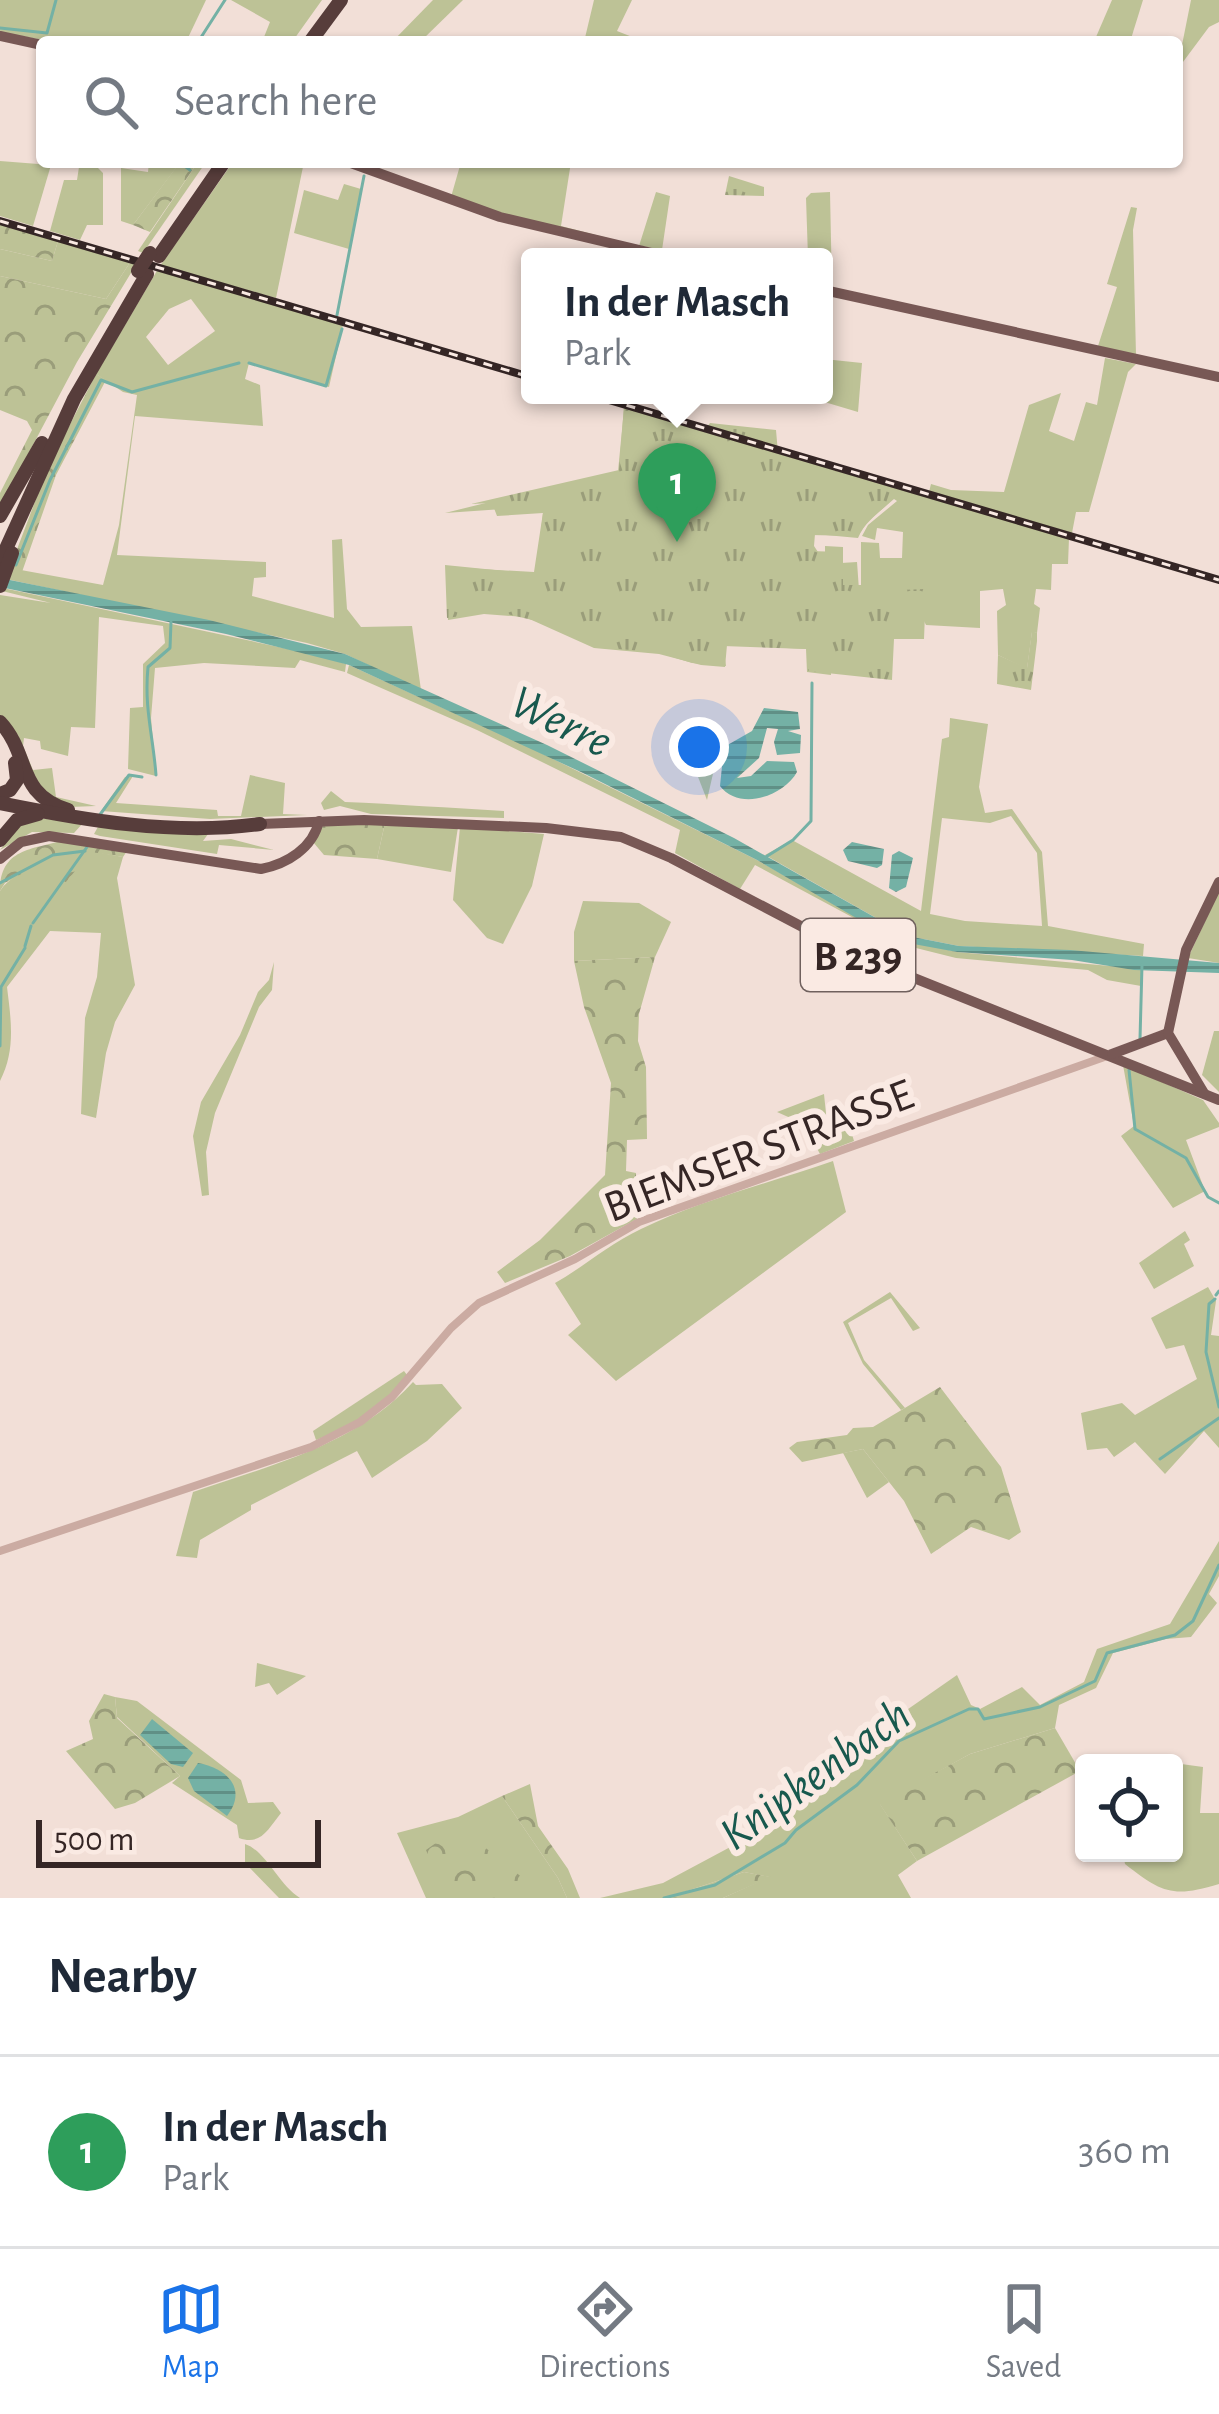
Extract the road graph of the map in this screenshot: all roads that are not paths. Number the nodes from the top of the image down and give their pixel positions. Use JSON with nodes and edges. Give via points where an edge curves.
{"nodes":[{"id":1,"x":329,"y":0,"type":"edge"},
{"id":2,"x":340,"y":0,"type":"edge"},
{"id":3,"x":0,"y":36,"type":"edge"},
{"id":4,"x":303,"y":36,"type":"edge"},
{"id":5,"x":314,"y":36,"type":"edge"},
{"id":6,"x":36,"y":44,"type":"edge"},
{"id":7,"x":209,"y":168,"type":"edge"},
{"id":8,"x":219,"y":168,"type":"edge"},
{"id":9,"x":364,"y":168,"type":"edge"},
{"id":10,"x":629,"y":248,"type":"edge"},
{"id":11,"x":154,"y":254,"type":"junction"},
{"id":12,"x":142,"y":272,"type":"junction"},
{"id":13,"x":833,"y":293,"type":"edge"},
{"id":14,"x":1219,"y":377,"type":"edge"},
{"id":15,"x":42,"y":443,"type":"junction"},
{"id":16,"x":0,"y":516,"type":"edge"},
{"id":17,"x":0,"y":538,"type":"edge"},
{"id":18,"x":4,"y":564,"type":"edge"},
{"id":19,"x":0,"y":586,"type":"edge"},
{"id":20,"x":0,"y":722,"type":"edge"},
{"id":21,"x":0,"y":732,"type":"edge"},
{"id":22,"x":0,"y":798,"type":"edge"},
{"id":23,"x":44,"y":812,"type":"junction"},
{"id":24,"x":75,"y":814,"type":"junction"},
{"id":25,"x":316,"y":821,"type":"junction"},
{"id":26,"x":284,"y":823,"type":"junction"},
{"id":27,"x":260,"y":824,"type":"joint"},
{"id":28,"x":0,"y":841,"type":"edge"},
{"id":29,"x":305,"y":846,"type":"junction"},
{"id":30,"x":0,"y":859,"type":"edge"},
{"id":31,"x":1219,"y":882,"type":"edge"},
{"id":32,"x":1168,"y":1033,"type":"junction"},
{"id":33,"x":1112,"y":1054,"type":"junction"},
{"id":34,"x":1214,"y":1097,"type":"edge"},
{"id":35,"x":0,"y":1551,"type":"edge"}],
"edges":[{"from":1,"to":4,"type":"highway"},
{"from":2,"to":5,"type":"highway"},
{"from":3,"to":6,"type":"main road"},
{"from":7,"to":11,"type":"highway"},
{"from":8,"to":11,"type":"highway"},
{"from":9,"to":10,"type":"main road","via":[[500,218]]},
{"from":11,"to":12,"type":"highway"},
{"from":12,"to":15,"type":"highway"},
{"from":12,"to":18,"type":"highway","via":[[74,399]]},
{"from":13,"to":14,"type":"main road"},
{"from":15,"to":16,"type":"highway"},
{"from":15,"to":17,"type":"highway"},
{"from":18,"to":19,"type":"highway"},
{"from":20,"to":24,"type":"highway","via":[[34,791]]},
{"from":21,"to":22,"type":"highway","via":[[17,774]]},
{"from":22,"to":23,"type":"highway","number":"B 239"},
{"from":22,"to":24,"type":"highway","number":"B 239"},
{"from":23,"to":24,"type":"highway","number":"B 239"},
{"from":23,"to":28,"type":"highway","via":[[17,820]]},
{"from":24,"to":27,"type":"highway","number":"B 239","via":[[202,827]]},
{"from":25,"to":26,"type":"main road","number":"B 239"},
{"from":25,"to":29,"type":"main road"},
{"from":25,"to":33,"type":"main road","number":"B 239","via":[[621,837],[854,954]]},
{"from":26,"to":27,"type":"main road","number":"B 239"},
{"from":26,"to":29,"type":"main road"},
{"from":29,"to":30,"type":"main road","via":[[275,866],[245,868],[38,837]]},
{"from":31,"to":32,"type":"main road","via":[[1186,950]]},
{"from":32,"to":33,"type":"main road"},
{"from":32,"to":34,"type":"main road"},
{"from":33,"to":34,"type":"main road","number":"B 239"},
{"from":33,"to":35,"type":"street","name":"BIEMSER STRASSE","via":[[639,1222],[479,1303],[392,1397],[342,1432]]}]}
